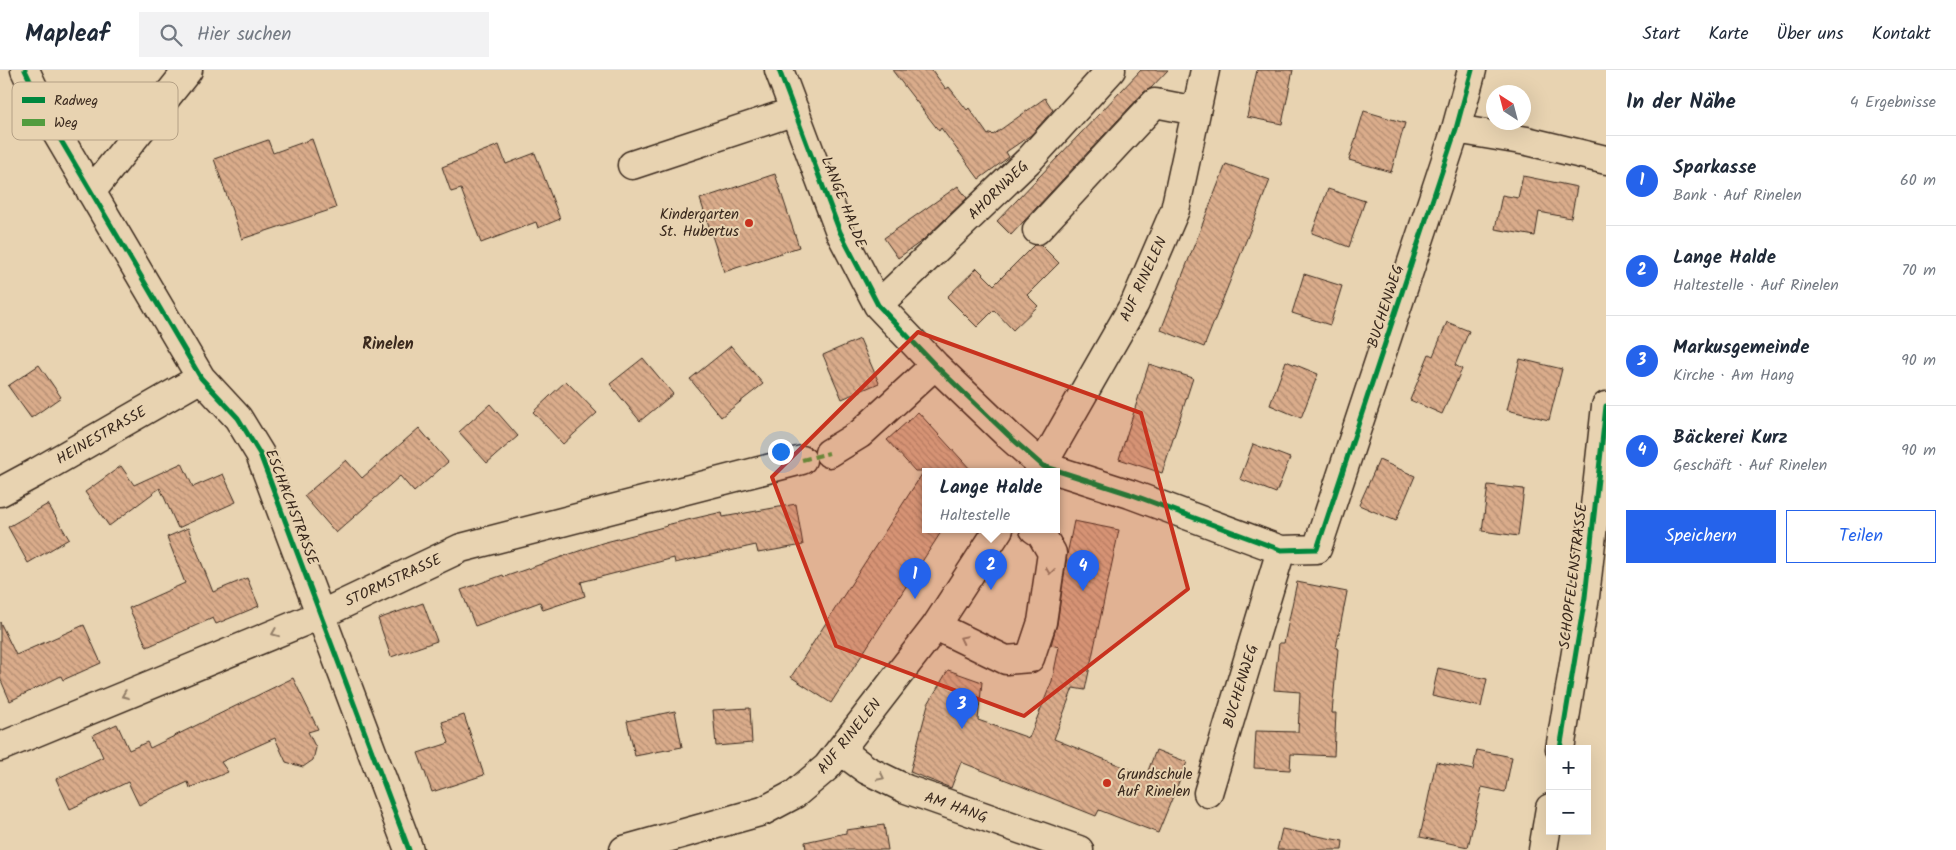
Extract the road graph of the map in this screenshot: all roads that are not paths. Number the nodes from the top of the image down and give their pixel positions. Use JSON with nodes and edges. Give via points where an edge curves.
{"nodes":[{"id":1,"x":25,"y":70,"type":"edge"},
{"id":2,"x":188,"y":70,"type":"edge"},
{"id":3,"x":779,"y":70,"type":"edge"},
{"id":4,"x":1111,"y":70,"type":"edge"},
{"id":5,"x":1204,"y":70,"type":"edge"},
{"id":6,"x":1472,"y":70,"type":"edge"},
{"id":7,"x":31,"y":82,"type":"edge"},
{"id":8,"x":178,"y":83,"type":"edge"},
{"id":9,"x":1196,"y":110,"type":"junction"},
{"id":10,"x":794,"y":111,"type":"junction"},
{"id":11,"x":1456,"y":129,"type":"junction"},
{"id":12,"x":61,"y":140,"type":"edge"},
{"id":13,"x":132,"y":140,"type":"edge"},
{"id":14,"x":1606,"y":160,"type":"edge"},
{"id":15,"x":632,"y":165,"type":"dead end"},
{"id":16,"x":91,"y":192,"type":"junction"},
{"id":17,"x":1038,"y":230,"type":"dead end"},
{"id":18,"x":878,"y":305,"type":"junction"},
{"id":19,"x":935,"y":365,"type":"junction"},
{"id":20,"x":202,"y":378,"type":"junction"},
{"id":21,"x":1606,"y":406,"type":"edge"},
{"id":22,"x":829,"y":453,"type":"dead end"},
{"id":23,"x":802,"y":460,"type":"dead end"},
{"id":24,"x":1040,"y":468,"type":"edge"},
{"id":25,"x":1042,"y":468,"type":"edge"},
{"id":26,"x":1060,"y":474,"type":"edge"},
{"id":27,"x":2,"y":488,"type":"edge"},
{"id":28,"x":995,"y":533,"type":"edge"},
{"id":29,"x":1040,"y":533,"type":"edge"},
{"id":30,"x":1317,"y":549,"type":"joint"},
{"id":31,"x":1281,"y":550,"type":"junction"},
{"id":32,"x":320,"y":615,"type":"junction"},
{"id":33,"x":936,"y":626,"type":"junction"},
{"id":34,"x":1561,"y":745,"type":"edge"},
{"id":35,"x":0,"y":747,"type":"edge"},
{"id":36,"x":840,"y":750,"type":"junction"},
{"id":37,"x":1208,"y":793,"type":"dead end"},
{"id":38,"x":1546,"y":832,"type":"edge"},
{"id":39,"x":409,"y":850,"type":"edge"},
{"id":40,"x":624,"y":850,"type":"edge"},
{"id":41,"x":1079,"y":850,"type":"edge"},
{"id":42,"x":1543,"y":850,"type":"edge"}],
"edges":[{"from":1,"to":7,"type":"street","name":"ESCHACHSTRASSE"},
{"from":2,"to":8,"type":"street"},
{"from":3,"to":10,"type":"street","name":"LANGE HALDE"},
{"from":4,"to":18,"type":"street","name":"AHORNWEG","via":[[1030,159]]},
{"from":5,"to":9,"type":"street","name":"AUF RINELEN"},
{"from":6,"to":11,"type":"street","name":"BUCHENWEG"},
{"from":9,"to":17,"type":"street","via":[[1155,102]]},
{"from":9,"to":25,"type":"street","name":"AUF RINELEN","via":[[1175,210],[1135,303]]},
{"from":10,"to":15,"type":"street"},
{"from":10,"to":18,"type":"street","name":"LANGE HALDE","via":[[840,232]]},
{"from":11,"to":14,"type":"street"},
{"from":11,"to":30,"type":"street","name":"BUCHENWEG"},
{"from":12,"to":16,"type":"street","name":"ESCHACHSTRASSE"},
{"from":13,"to":16,"type":"street"},
{"from":16,"to":20,"type":"street","name":"ESCHACHSTRASSE"},
{"from":18,"to":19,"type":"street","name":"LANGE HALDE"},
{"from":19,"to":22,"type":"street","via":[[860,434]]},
{"from":19,"to":24,"type":"street","name":"LANGE HALDE"},
{"from":20,"to":27,"type":"street","name":"HEINESTRASSE"},
{"from":20,"to":32,"type":"street","name":"ESCHACHSTRASSE","via":[[238,418],[260,454]]},
{"from":21,"to":34,"type":"street","name":"SCHOPFELENSTRASSE","via":[[1585,597]]},
{"from":23,"to":32,"type":"street","name":"STORMSTRASSE","via":[[462,548]]},
{"from":26,"to":31,"type":"street","name":"LANGE HALDE","via":[[1130,494]]},
{"from":28,"to":33,"type":"street","name":"AUF RINELEN"},
{"from":29,"to":33,"type":"street","one_way":true,"via":[[1052,553],[1042,622],[1030,658],[1006,660]]},
{"from":30,"to":31,"type":"street","name":"LANGE HALDE"},
{"from":31,"to":37,"type":"street","name":"BUCHENWEG"},
{"from":32,"to":35,"type":"street","name":"STORMSTRASSE","one_way":true},
{"from":32,"to":39,"type":"street","name":"ESCHACHSTRASSE"},
{"from":33,"to":36,"type":"street","name":"AUF RINELEN"},
{"from":36,"to":40,"type":"street","name":"AUF RINELEN","via":[[827,767],[795,794],[763,811]]},
{"from":36,"to":41,"type":"street","name":"AM HANG","one_way":true,"via":[[867,770],[906,789]]},
{"from":38,"to":42,"type":"street"}]}
